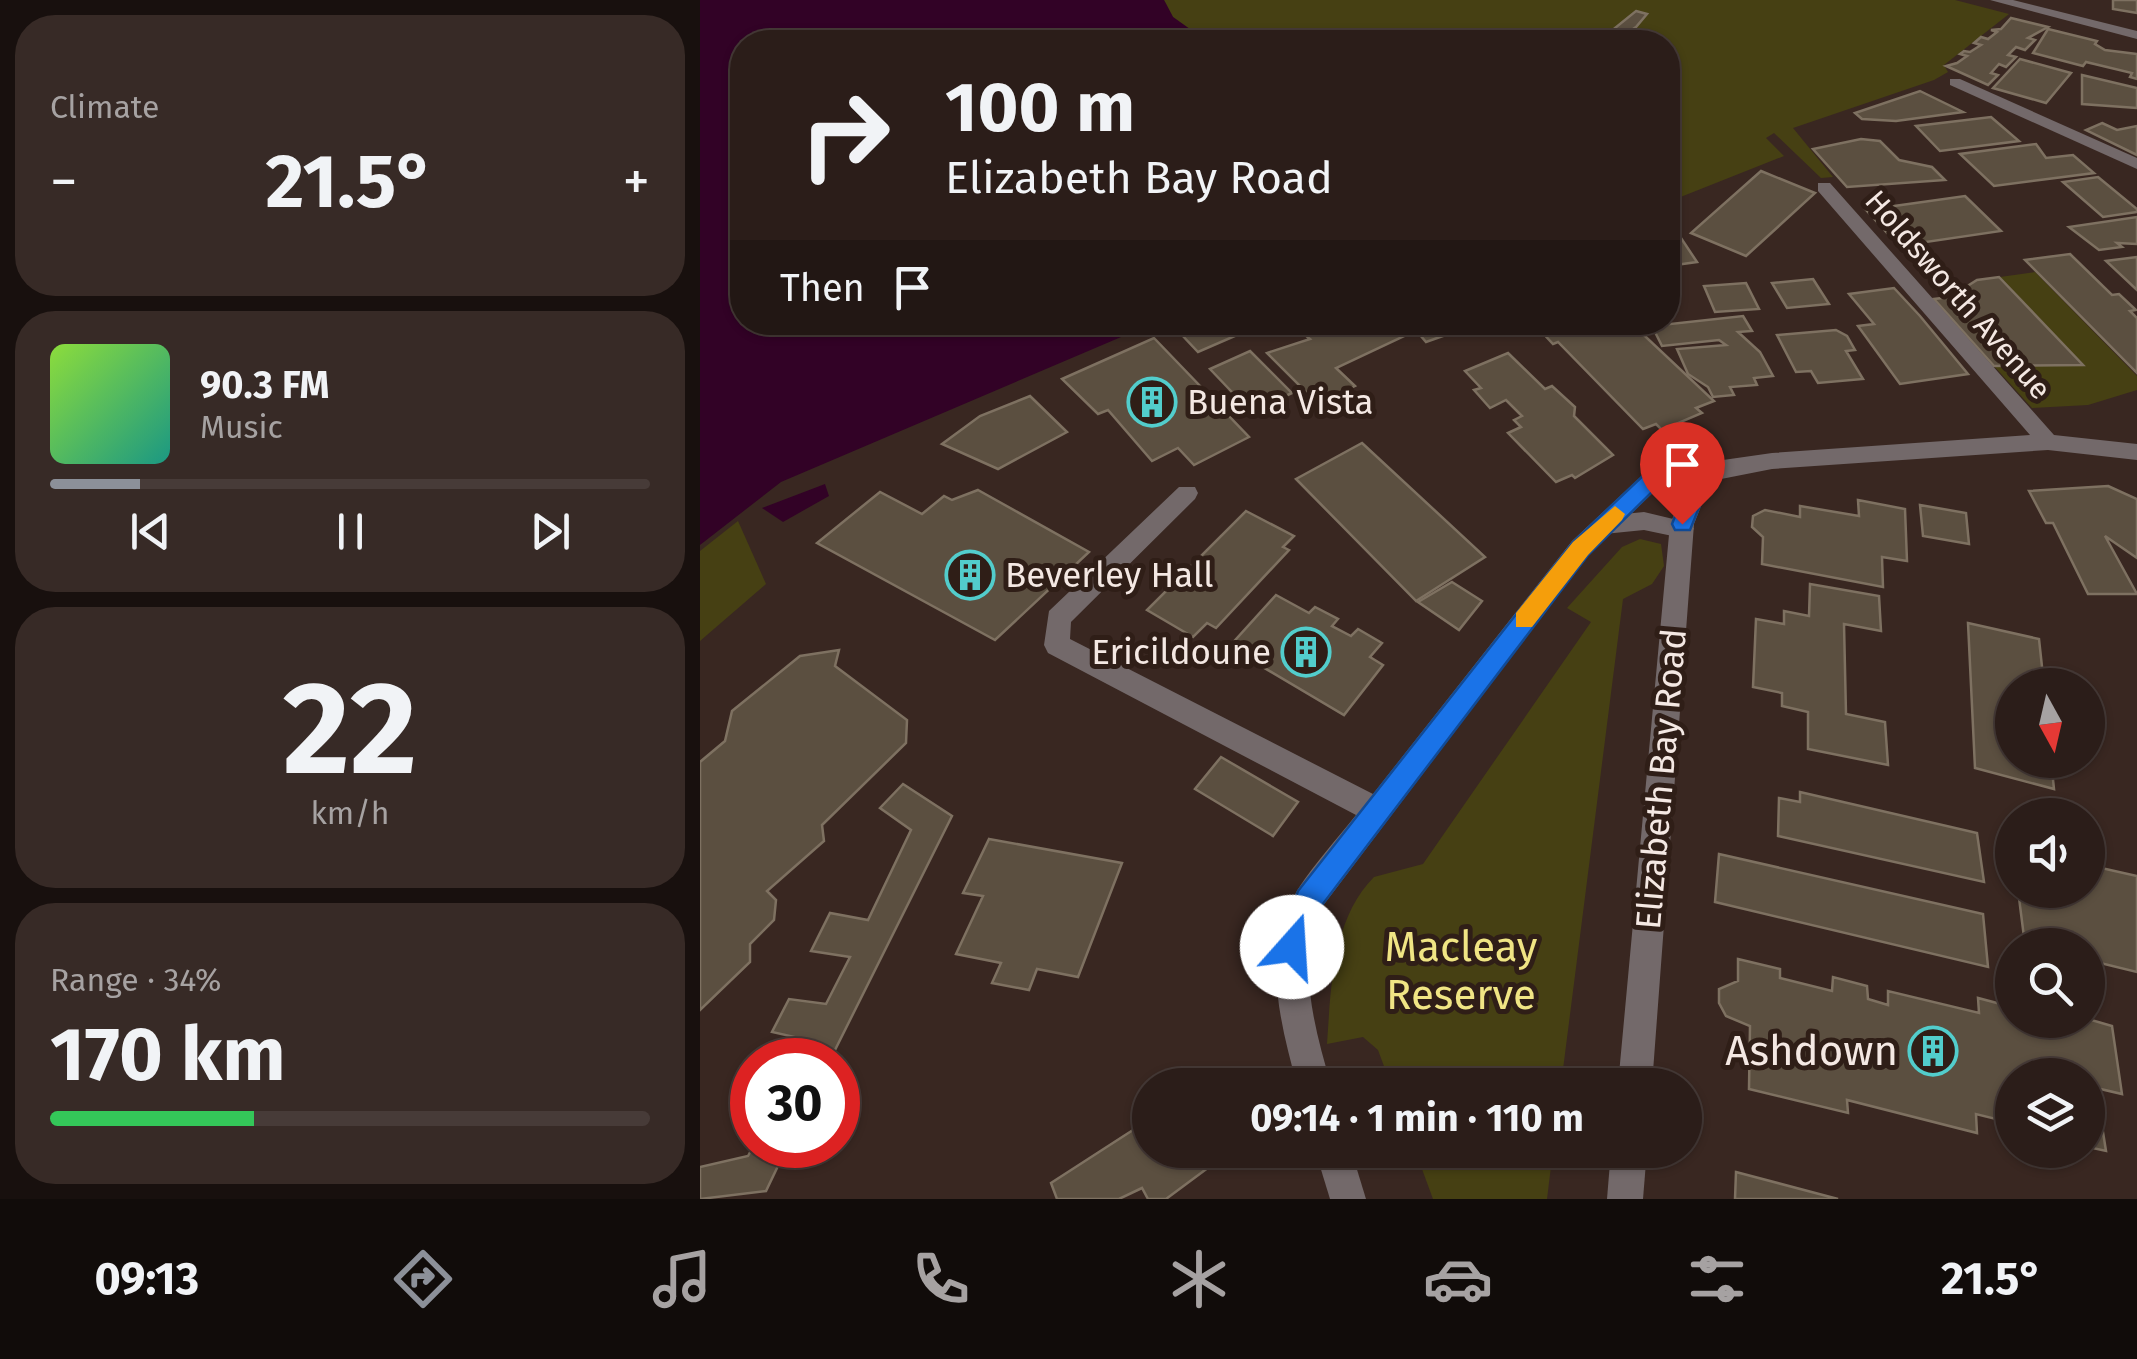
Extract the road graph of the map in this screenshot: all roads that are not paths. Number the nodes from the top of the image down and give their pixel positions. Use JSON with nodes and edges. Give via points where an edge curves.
{"nodes":[{"id":1,"x":1997,"y":0,"type":"edge"},
{"id":2,"x":2137,"y":36,"type":"edge"},
{"id":3,"x":1955,"y":82,"type":"dead end"},
{"id":4,"x":2137,"y":164,"type":"edge"},
{"id":5,"x":1824,"y":187,"type":"dead end"},
{"id":6,"x":2048,"y":442,"type":"junction"},
{"id":7,"x":2137,"y":452,"type":"edge"},
{"id":8,"x":1702,"y":476,"type":"junction"},
{"id":9,"x":1187,"y":493,"type":"dead end"},
{"id":10,"x":1604,"y":526,"type":"junction"},
{"id":11,"x":1682,"y":528,"type":"junction"},
{"id":12,"x":1375,"y":810,"type":"junction"},
{"id":13,"x":1310,"y":1068,"type":"edge"},
{"id":14,"x":1636,"y":1068,"type":"edge"},
{"id":15,"x":1339,"y":1168,"type":"edge"},
{"id":16,"x":1628,"y":1168,"type":"edge"},
{"id":17,"x":1348,"y":1199,"type":"edge"},
{"id":18,"x":1625,"y":1199,"type":"edge"}],
"edges":[{"from":1,"to":2,"type":"street"},
{"from":3,"to":4,"type":"street"},
{"from":5,"to":6,"type":"street","name":"Holdsworth Avenue"},
{"from":6,"to":7,"type":"street"},
{"from":6,"to":8,"type":"street","via":[[1772,462]]},
{"from":8,"to":10,"type":"street","via":[[1655,477]]},
{"from":8,"to":11,"type":"street","name":"Elizabeth Bay Road"},
{"from":9,"to":12,"type":"street","via":[[1058,618],[1057,645]]},
{"from":10,"to":11,"type":"street","via":[[1644,521]]},
{"from":10,"to":12,"type":"street"},
{"from":11,"to":14,"type":"street","name":"Elizabeth Bay Road"},
{"from":12,"to":13,"type":"street","via":[[1296,924],[1293,997]]},
{"from":15,"to":17,"type":"street"},
{"from":16,"to":18,"type":"street"}]}
